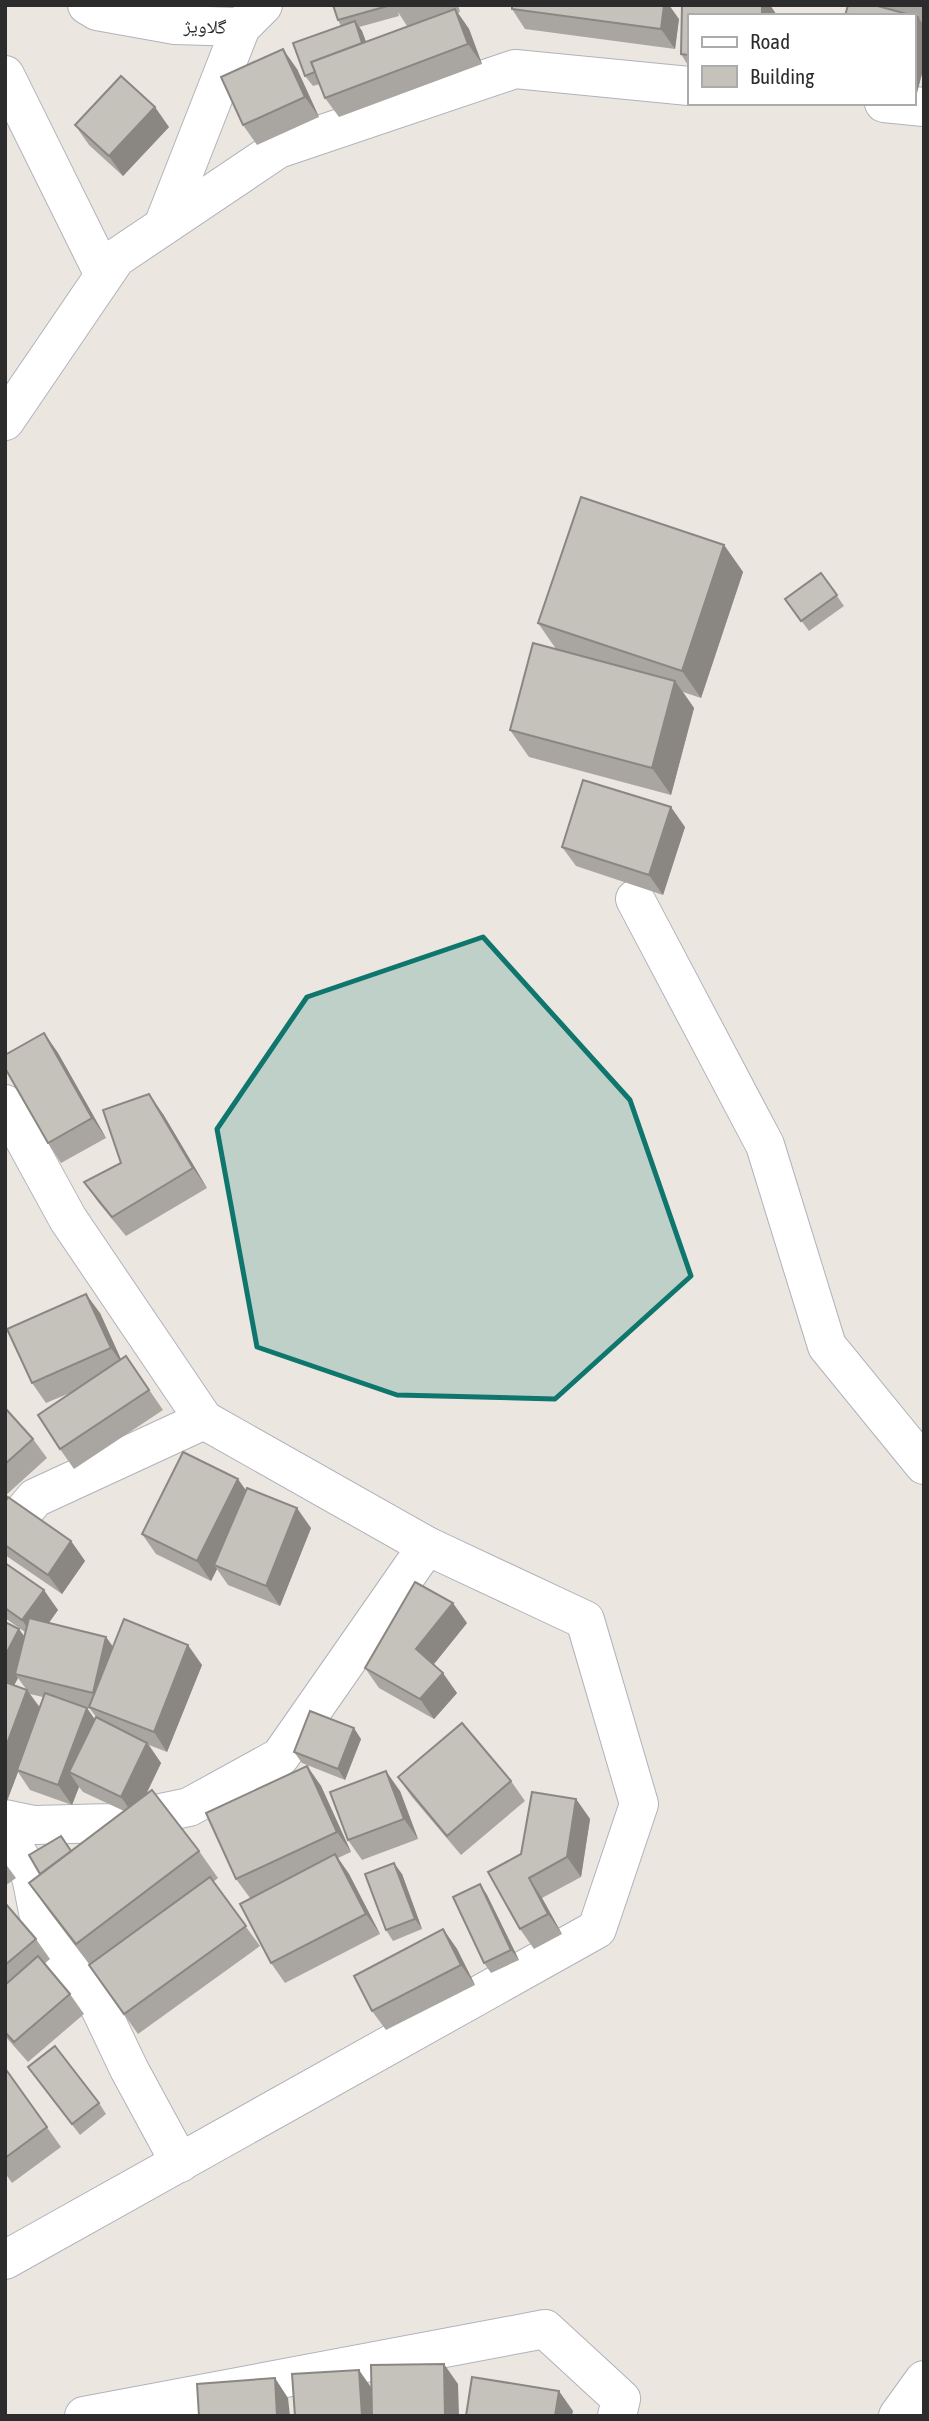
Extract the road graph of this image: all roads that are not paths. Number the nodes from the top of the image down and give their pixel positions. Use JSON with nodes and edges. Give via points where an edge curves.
{"nodes":[{"id":1,"x":87,"y":5,"type":"edge"},
{"id":2,"x":252,"y":16,"type":"edge"},
{"id":3,"x":5,"y":75,"type":"edge"},
{"id":4,"x":688,"y":86,"type":"edge"},
{"id":5,"x":904,"y":105,"type":"edge"},
{"id":6,"x":924,"y":107,"type":"edge"},
{"id":7,"x":163,"y":226,"type":"junction"},
{"id":8,"x":104,"y":275,"type":"junction"},
{"id":9,"x":5,"y":421,"type":"edge"},
{"id":10,"x":635,"y":899,"type":"dead end"},
{"id":11,"x":5,"y":1104,"type":"edge"},
{"id":12,"x":204,"y":1420,"type":"junction"},
{"id":13,"x":924,"y":1465,"type":"edge"},
{"id":14,"x":5,"y":1534,"type":"edge"},
{"id":15,"x":427,"y":1546,"type":"junction"},
{"id":16,"x":5,"y":1819,"type":"edge"},
{"id":17,"x":5,"y":1832,"type":"edge"},
{"id":18,"x":19,"y":1897,"type":"edge"},
{"id":19,"x":180,"y":2162,"type":"junction"},
{"id":20,"x":5,"y":2260,"type":"edge"},
{"id":21,"x":924,"y":2380,"type":"edge"},
{"id":22,"x":84,"y":2416,"type":"edge"},
{"id":23,"x":617,"y":2416,"type":"edge"},
{"id":24,"x":898,"y":2416,"type":"edge"}],
"edges":[{"from":1,"to":2,"type":"street","name":"گلاویژ","via":[[97,11],[175,25]]},
{"from":2,"to":7,"type":"street"},
{"from":3,"to":8,"type":"street"},
{"from":4,"to":7,"type":"street","via":[[515,69],[278,149]]},
{"from":5,"to":6,"type":"street"},
{"from":7,"to":8,"type":"street","via":[[116,258]]},
{"from":8,"to":9,"type":"street"},
{"from":10,"to":13,"type":"street","via":[[765,1145],[827,1346]]},
{"from":11,"to":12,"type":"street","via":[[68,1219]]},
{"from":12,"to":14,"type":"street","via":[[35,1498]]},
{"from":12,"to":15,"type":"street"},
{"from":15,"to":16,"type":"street","via":[[280,1757],[189,1807],[112,1823],[34,1825]]},
{"from":15,"to":19,"type":"street","via":[[585,1620],[639,1804],[597,1929]]},
{"from":17,"to":18,"type":"street","via":[[31,1876]]},
{"from":18,"to":19,"type":"street","via":[[100,2008]]},
{"from":19,"to":20,"type":"street"},
{"from":21,"to":24,"type":"street"},
{"from":22,"to":23,"type":"street","via":[[545,2329],[621,2399]]}]}
